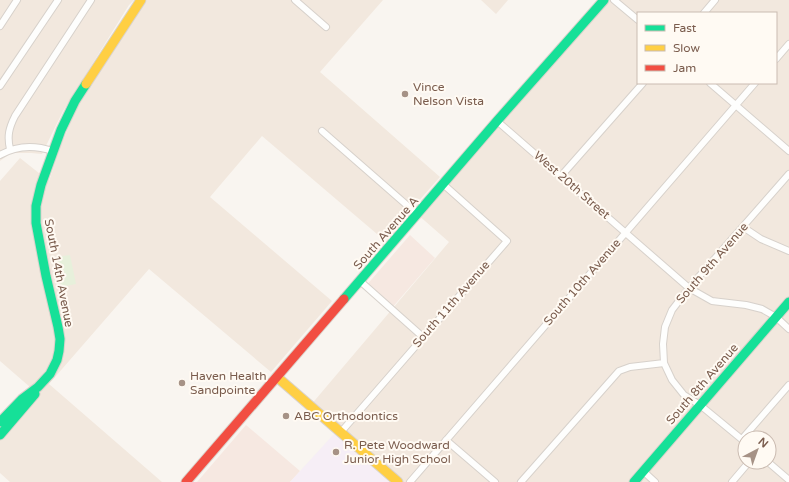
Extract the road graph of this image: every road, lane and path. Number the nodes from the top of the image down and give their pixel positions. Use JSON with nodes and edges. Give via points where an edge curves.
{"nodes":[{"id":1,"x":17,"y":0,"type":"edge"},
{"id":2,"x":58,"y":0,"type":"edge"},
{"id":3,"x":91,"y":0,"type":"edge"},
{"id":4,"x":141,"y":0,"type":"edge"},
{"id":5,"x":295,"y":0,"type":"edge"},
{"id":6,"x":604,"y":0,"type":"edge"},
{"id":7,"x":614,"y":0,"type":"edge"},
{"id":8,"x":715,"y":0,"type":"edge"},
{"id":9,"x":705,"y":12,"type":"edge"},
{"id":10,"x":637,"y":19,"type":"edge"},
{"id":11,"x":0,"y":26,"type":"edge"},
{"id":12,"x":326,"y":27,"type":"dead end"},
{"id":13,"x":789,"y":44,"type":"edge"},
{"id":14,"x":777,"y":58,"type":"edge"},
{"id":15,"x":642,"y":84,"type":"edge"},
{"id":16,"x":711,"y":84,"type":"edge"},
{"id":17,"x":754,"y":84,"type":"edge"},
{"id":18,"x":0,"y":86,"type":"edge"},
{"id":19,"x":736,"y":105,"type":"junction"},
{"id":20,"x":497,"y":121,"type":"junction"},
{"id":21,"x":322,"y":131,"type":"dead end"},
{"id":22,"x":10,"y":149,"type":"junction"},
{"id":23,"x":53,"y":151,"type":"junction"},
{"id":24,"x":789,"y":151,"type":"edge"},
{"id":25,"x":0,"y":155,"type":"edge"},
{"id":26,"x":789,"y":174,"type":"edge"},
{"id":27,"x":561,"y":176,"type":"junction"},
{"id":28,"x":443,"y":184,"type":"junction"},
{"id":29,"x":417,"y":214,"type":"junction"},
{"id":30,"x":743,"y":227,"type":"junction"},
{"id":31,"x":625,"y":232,"type":"junction"},
{"id":32,"x":789,"y":251,"type":"edge"},
{"id":33,"x":360,"y":282,"type":"junction"},
{"id":34,"x":689,"y":288,"type":"junction"},
{"id":35,"x":789,"y":302,"type":"edge"},
{"id":36,"x":776,"y":317,"type":"junction"},
{"id":37,"x":789,"y":329,"type":"edge"},
{"id":38,"x":423,"y":337,"type":"junction"},
{"id":39,"x":664,"y":362,"type":"junction"},
{"id":40,"x":277,"y":377,"type":"junction"},
{"id":41,"x":789,"y":385,"type":"edge"},
{"id":42,"x":38,"y":387,"type":"junction"},
{"id":43,"x":700,"y":405,"type":"junction"},
{"id":44,"x":0,"y":422,"type":"edge"},
{"id":45,"x":752,"y":430,"type":"edge"},
{"id":46,"x":341,"y":432,"type":"junction"},
{"id":47,"x":737,"y":434,"type":"edge"},
{"id":48,"x":0,"y":435,"type":"edge"},
{"id":49,"x":446,"y":440,"type":"junction"},
{"id":50,"x":742,"y":470,"type":"edge"},
{"id":51,"x":777,"y":470,"type":"edge"},
{"id":52,"x":643,"y":472,"type":"junction"},
{"id":53,"x":789,"y":480,"type":"edge"},
{"id":54,"x":186,"y":482,"type":"edge"},
{"id":55,"x":398,"y":482,"type":"edge"},
{"id":56,"x":410,"y":482,"type":"edge"},
{"id":57,"x":495,"y":482,"type":"edge"},
{"id":58,"x":521,"y":482,"type":"edge"},
{"id":59,"x":634,"y":482,"type":"edge"},
{"id":60,"x":655,"y":482,"type":"edge"},
{"id":61,"x":732,"y":482,"type":"edge"}],
"edges":[{"from":1,"to":11,"type":"street"},
{"from":2,"to":18,"type":"street"},
{"from":3,"to":22,"type":"street","via":[[14,116],[8,133]]},
{"from":4,"to":23,"type":"street","name":"South 14th Avenue","via":[[75,101]]},
{"from":5,"to":12,"type":"street"},
{"from":6,"to":20,"type":"street","name":"South Avenue A"},
{"from":7,"to":10,"type":"street"},
{"from":8,"to":9,"type":"street"},
{"from":13,"to":14,"type":"street"},
{"from":15,"to":27,"type":"street"},
{"from":16,"to":19,"type":"street"},
{"from":17,"to":19,"type":"street","name":"South 10th Avenue"},
{"from":19,"to":24,"type":"street"},
{"from":19,"to":31,"type":"street","name":"South 10th Avenue"},
{"from":20,"to":27,"type":"street","name":"West 20th Street"},
{"from":20,"to":28,"type":"street","name":"South Avenue A"},
{"from":21,"to":29,"type":"street"},
{"from":22,"to":23,"type":"street","via":[[32,146]]},
{"from":22,"to":25,"type":"street"},
{"from":23,"to":42,"type":"street","name":"South 14th Avenue","via":[[38,198],[36,215],[60,339],[57,360],[50,374]]},
{"from":26,"to":30,"type":"street","name":"South 9th Avenue"},
{"from":27,"to":31,"type":"street","name":"West 20th Street"},
{"from":28,"to":29,"type":"street","name":"South Avenue A"},
{"from":28,"to":38,"type":"street","name":"South 11th Avenue","via":[[507,241]]},
{"from":29,"to":33,"type":"street","name":"South Avenue A"},
{"from":30,"to":32,"type":"street"},
{"from":30,"to":34,"type":"street","name":"South 9th Avenue"},
{"from":31,"to":34,"type":"street","name":"West 20th Street"},
{"from":31,"to":49,"type":"street","name":"South 10th Avenue"},
{"from":33,"to":38,"type":"street"},
{"from":33,"to":40,"type":"street","name":"South Avenue A"},
{"from":34,"to":36,"type":"street","name":"West 20th Street","via":[[712,301],[746,305],[762,309]]},
{"from":34,"to":39,"type":"street","name":"South 9th Avenue","via":[[672,310],[665,327]]},
{"from":35,"to":36,"type":"street","name":"South 8th Avenue"},
{"from":36,"to":37,"type":"street","name":"West 20th Street"},
{"from":36,"to":43,"type":"street","name":"South 8th Avenue"},
{"from":38,"to":46,"type":"street","name":"South 11th Avenue"},
{"from":39,"to":43,"type":"street","via":[[672,380],[684,395]]},
{"from":39,"to":58,"type":"street","via":[[619,371]]},
{"from":40,"to":46,"type":"street"},
{"from":40,"to":54,"type":"street","name":"South Avenue A"},
{"from":41,"to":45,"type":"street"},
{"from":42,"to":44,"type":"street","via":[[26,395]]},
{"from":42,"to":48,"type":"street","via":[[32,398]]},
{"from":43,"to":47,"type":"street"},
{"from":43,"to":52,"type":"street","name":"South 8th Avenue"},
{"from":46,"to":55,"type":"street"},
{"from":49,"to":56,"type":"street","name":"South 10th Avenue"},
{"from":49,"to":57,"type":"street"},
{"from":50,"to":61,"type":"street"},
{"from":51,"to":53,"type":"street"},
{"from":52,"to":59,"type":"street","name":"South 8th Avenue"},
{"from":52,"to":60,"type":"street"}]}
